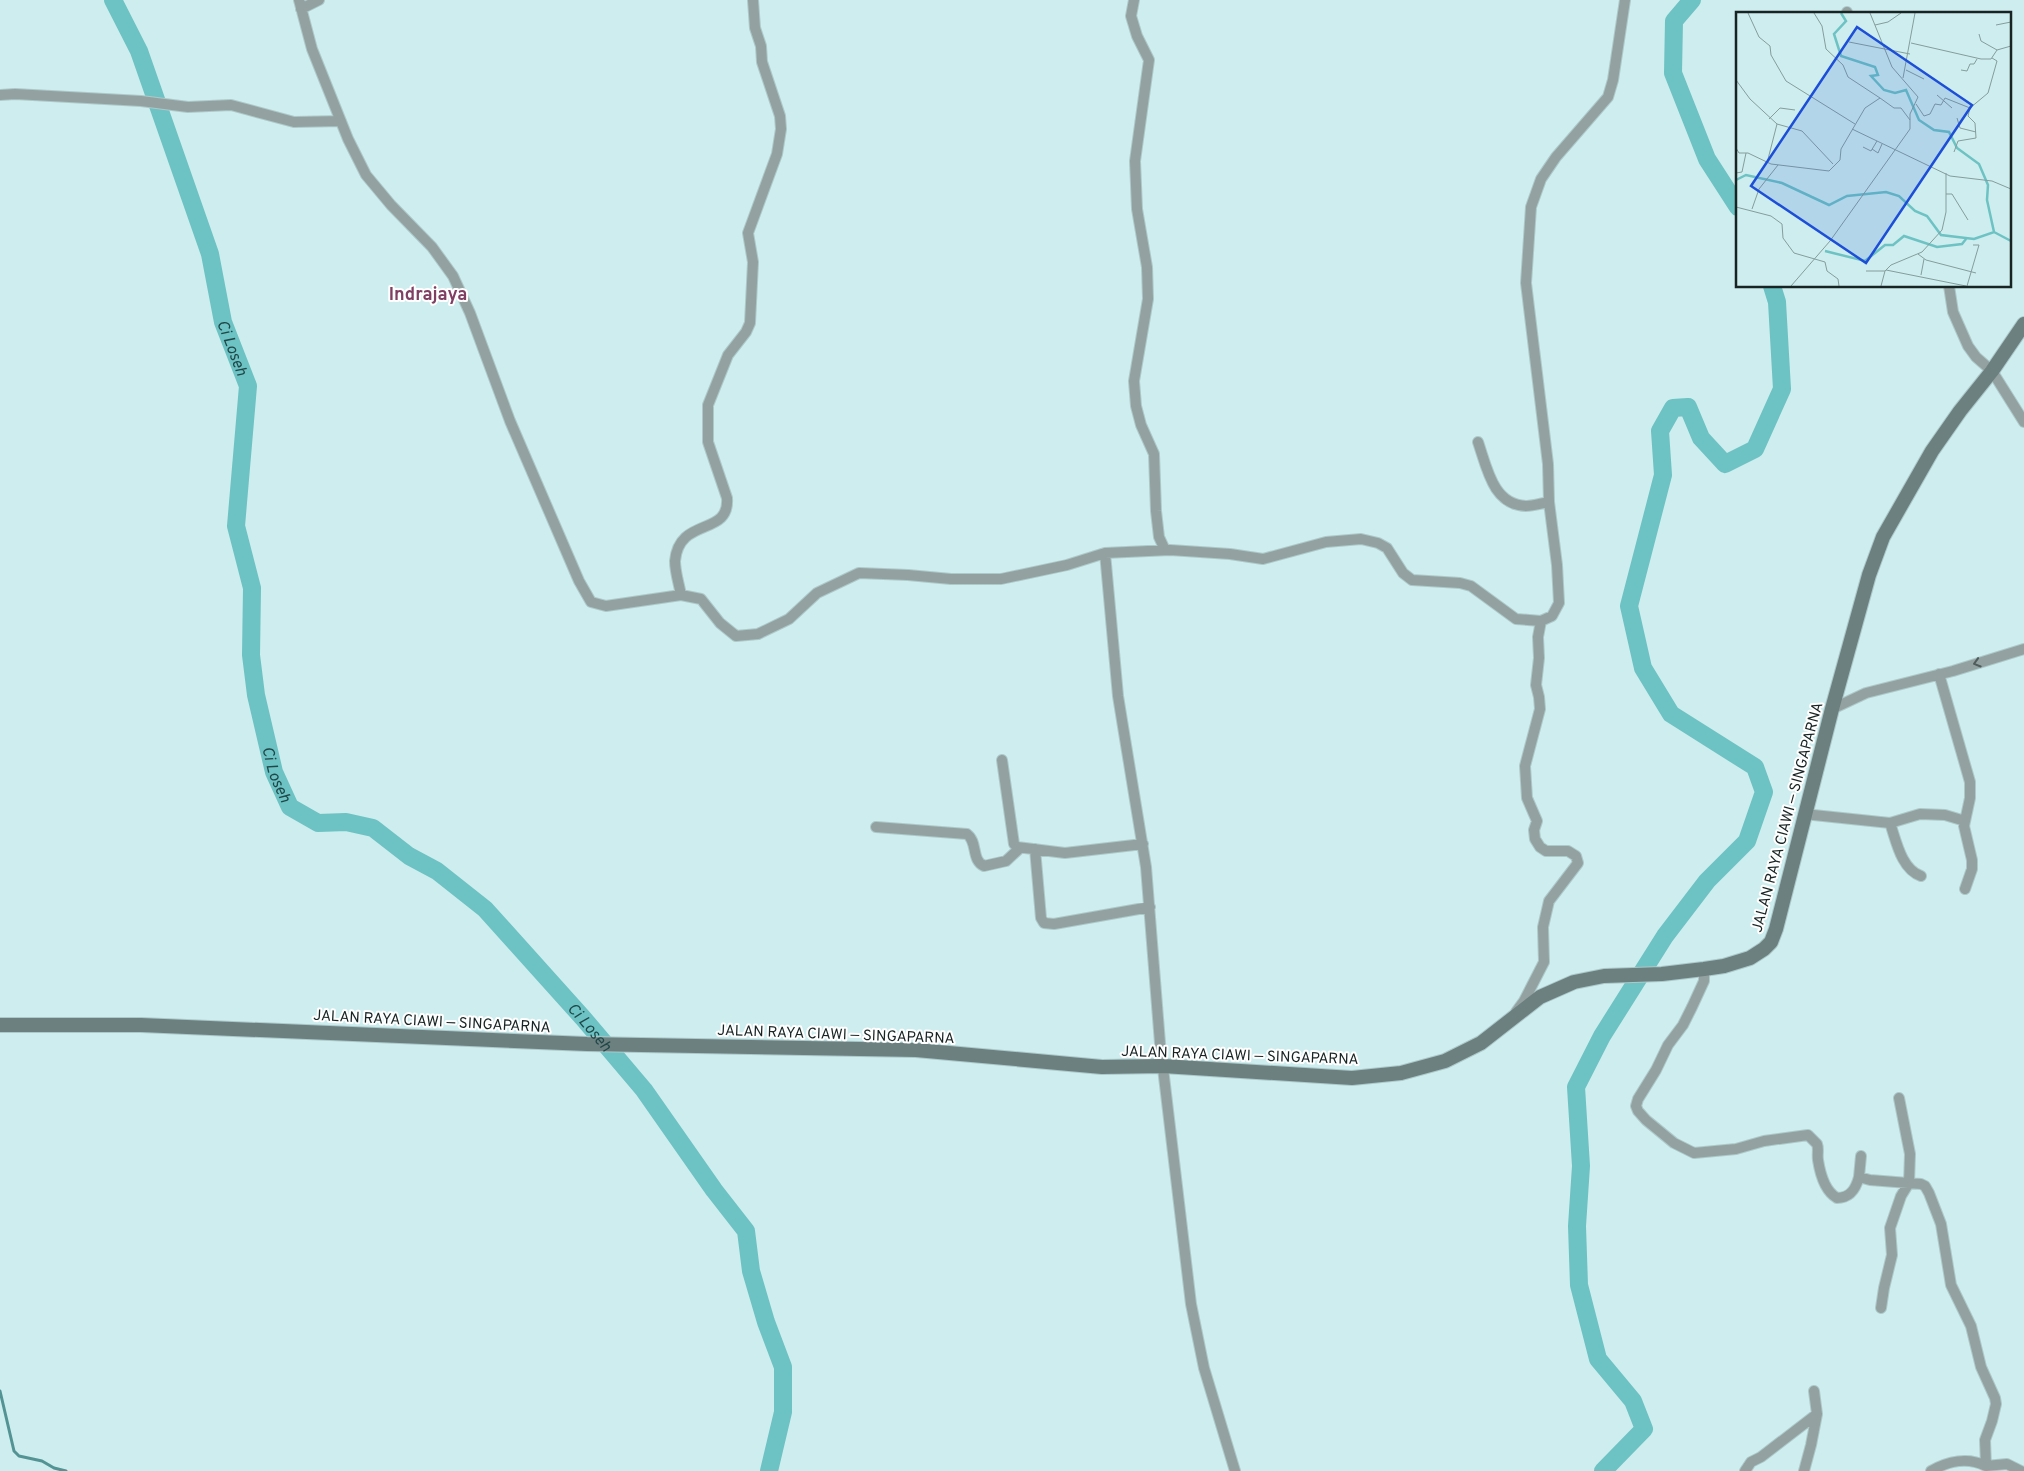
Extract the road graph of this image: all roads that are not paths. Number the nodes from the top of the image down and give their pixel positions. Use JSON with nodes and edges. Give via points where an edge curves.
{"nodes":[{"id":1,"x":319,"y":0,"type":"edge"},
{"id":2,"x":752,"y":0,"type":"edge"},
{"id":3,"x":1134,"y":0,"type":"edge"},
{"id":4,"x":1625,"y":0,"type":"edge"},
{"id":5,"x":300,"y":5,"type":"edge"},
{"id":6,"x":0,"y":95,"type":"edge"},
{"id":7,"x":341,"y":121,"type":"junction"},
{"id":8,"x":1949,"y":288,"type":"edge"},
{"id":9,"x":2024,"y":324,"type":"edge"},
{"id":10,"x":1992,"y":371,"type":"junction"},
{"id":11,"x":2024,"y":422,"type":"edge"},
{"id":12,"x":1478,"y":442,"type":"dead end"},
{"id":13,"x":1549,"y":502,"type":"junction"},
{"id":14,"x":1165,"y":550,"type":"junction"},
{"id":15,"x":1105,"y":552,"type":"junction"},
{"id":16,"x":681,"y":595,"type":"junction"},
{"id":17,"x":1541,"y":621,"type":"junction"},
{"id":18,"x":2024,"y":649,"type":"edge"},
{"id":19,"x":1939,"y":674,"type":"junction"},
{"id":20,"x":1832,"y":709,"type":"junction"},
{"id":21,"x":1002,"y":760,"type":"dead end"},
{"id":22,"x":1804,"y":814,"type":"junction"},
{"id":23,"x":1965,"y":821,"type":"junction"},
{"id":24,"x":1890,"y":823,"type":"junction"},
{"id":25,"x":876,"y":827,"type":"dead end"},
{"id":26,"x":1143,"y":844,"type":"junction"},
{"id":27,"x":1020,"y":848,"type":"junction"},
{"id":28,"x":1035,"y":850,"type":"junction"},
{"id":29,"x":1921,"y":876,"type":"dead end"},
{"id":30,"x":1965,"y":889,"type":"dead end"},
{"id":31,"x":1150,"y":907,"type":"junction"},
{"id":32,"x":1704,"y":969,"type":"junction"},
{"id":33,"x":0,"y":1025,"type":"edge"},
{"id":34,"x":1506,"y":1025,"type":"junction"},
{"id":35,"x":1163,"y":1066,"type":"junction"},
{"id":36,"x":1899,"y":1098,"type":"dead end"},
{"id":37,"x":1861,"y":1156,"type":"dead end"},
{"id":38,"x":1858,"y":1177,"type":"junction"},
{"id":39,"x":1909,"y":1183,"type":"junction"},
{"id":40,"x":1881,"y":1308,"type":"dead end"},
{"id":41,"x":1814,"y":1391,"type":"dead end"},
{"id":42,"x":1817,"y":1414,"type":"junction"},
{"id":43,"x":1986,"y":1466,"type":"junction"},
{"id":44,"x":1235,"y":1471,"type":"edge"},
{"id":45,"x":1745,"y":1471,"type":"edge"},
{"id":46,"x":1804,"y":1471,"type":"edge"},
{"id":47,"x":1932,"y":1471,"type":"edge"},
{"id":48,"x":2021,"y":1471,"type":"edge"}],
"edges":[{"from":1,"to":5,"type":"street"},
{"from":2,"to":16,"type":"street","via":[[762,62],[780,116],[781,129],[777,154],[748,233],[753,262],[750,323],[728,355],[708,405],[708,442],[727,506],[720,520],[690,532],[679,546],[675,566]]},
{"from":3,"to":14,"type":"street","via":[[1131,16],[1148,60],[1135,161],[1137,209],[1148,267],[1148,298],[1134,380],[1141,425],[1154,454],[1156,511],[1159,537]]},
{"from":4,"to":13,"type":"street","via":[[1608,97],[1556,157],[1541,179],[1531,207],[1526,283],[1548,464]]},
{"from":5,"to":7,"type":"street","via":[[312,49]]},
{"from":6,"to":7,"type":"street","via":[[141,101],[188,107],[231,105],[294,122]]},
{"from":7,"to":16,"type":"street","via":[[366,175],[453,276],[510,421],[591,602],[606,606]]},
{"from":8,"to":10,"type":"street","via":[[1953,312],[1968,346]]},
{"from":9,"to":10,"type":"main road","name":"JALAN RAYA CIAWI — SINGAPARNA"},
{"from":10,"to":11,"type":"street"},
{"from":10,"to":20,"type":"main road","name":"JALAN RAYA CIAWI — SINGAPARNA","via":[[1932,451],[1883,537],[1869,575]]},
{"from":12,"to":13,"type":"street","via":[[1502,497],[1508,502],[1528,506]]},
{"from":13,"to":17,"type":"street","via":[[1559,603],[1552,616]]},
{"from":14,"to":15,"type":"street"},
{"from":14,"to":17,"type":"street","via":[[1263,559],[1326,542],[1361,539],[1387,548],[1403,573],[1412,580],[1471,586],[1516,619]]},
{"from":15,"to":16,"type":"street","via":[[1067,565],[1001,578],[951,579],[859,573],[817,593],[789,618],[758,634],[736,636],[701,600]]},
{"from":15,"to":26,"type":"street","via":[[1118,696]]},
{"from":17,"to":34,"type":"street","via":[[1536,685],[1540,709],[1525,766],[1527,798],[1536,821],[1535,839],[1540,847],[1546,851],[1568,852],[1576,856],[1578,863],[1549,901],[1544,922],[1544,962],[1524,1001]]},
{"from":18,"to":19,"type":"street","one_way":true},
{"from":19,"to":20,"type":"street","via":[[1866,693]]},
{"from":19,"to":23,"type":"street","via":[[1970,782]]},
{"from":20,"to":22,"type":"main road","name":"JALAN RAYA CIAWI — SINGAPARNA"},
{"from":21,"to":27,"type":"street","via":[[1014,844]]},
{"from":22,"to":24,"type":"street"},
{"from":22,"to":32,"type":"main road","name":"JALAN RAYA CIAWI — SINGAPARNA","via":[[1771,942],[1750,958]]},
{"from":23,"to":24,"type":"street","via":[[1945,815],[1920,814]]},
{"from":23,"to":30,"type":"street","via":[[1964,831],[1972,860]]},
{"from":24,"to":29,"type":"street","via":[[1901,855],[1911,870]]},
{"from":25,"to":27,"type":"street","via":[[967,834],[973,841],[976,859],[984,866],[1006,861]]},
{"from":26,"to":28,"type":"street","via":[[1065,852]]},
{"from":26,"to":31,"type":"street"},
{"from":27,"to":28,"type":"street"},
{"from":28,"to":31,"type":"street","via":[[1044,922],[1054,924]]},
{"from":31,"to":35,"type":"street"},
{"from":32,"to":34,"type":"main road","name":"JALAN RAYA CIAWI — SINGAPARNA","via":[[1604,976],[1574,982],[1540,997]]},
{"from":32,"to":38,"type":"street","via":[[1704,981],[1696,1000],[1638,1099],[1638,1111],[1658,1131],[1694,1153],[1736,1149],[1769,1140],[1808,1135],[1818,1148],[1822,1178],[1838,1198],[1851,1193]]},
{"from":33,"to":35,"type":"main road","name":"JALAN RAYA CIAWI — SINGAPARNA","via":[[190,1027],[587,1044],[916,1050],[1102,1067]]},
{"from":34,"to":35,"type":"main road","name":"JALAN RAYA CIAWI — SINGAPARNA","via":[[1481,1043],[1445,1061],[1401,1073],[1352,1078]]},
{"from":35,"to":44,"type":"street","via":[[1191,1304],[1204,1368]]},
{"from":36,"to":39,"type":"street","via":[[1910,1154]]},
{"from":37,"to":38,"type":"street"},
{"from":38,"to":39,"type":"street"},
{"from":39,"to":40,"type":"street","via":[[1890,1228],[1892,1255]]},
{"from":39,"to":43,"type":"street","via":[[1924,1186],[1930,1193],[1941,1224],[1951,1284],[1971,1326],[1981,1367],[1995,1398],[1985,1440]]},
{"from":41,"to":42,"type":"street"},
{"from":42,"to":45,"type":"street","via":[[1750,1462]]},
{"from":42,"to":46,"type":"street"},
{"from":43,"to":47,"type":"street","via":[[1961,1461]]},
{"from":43,"to":48,"type":"street","via":[[2007,1464]]}]}
